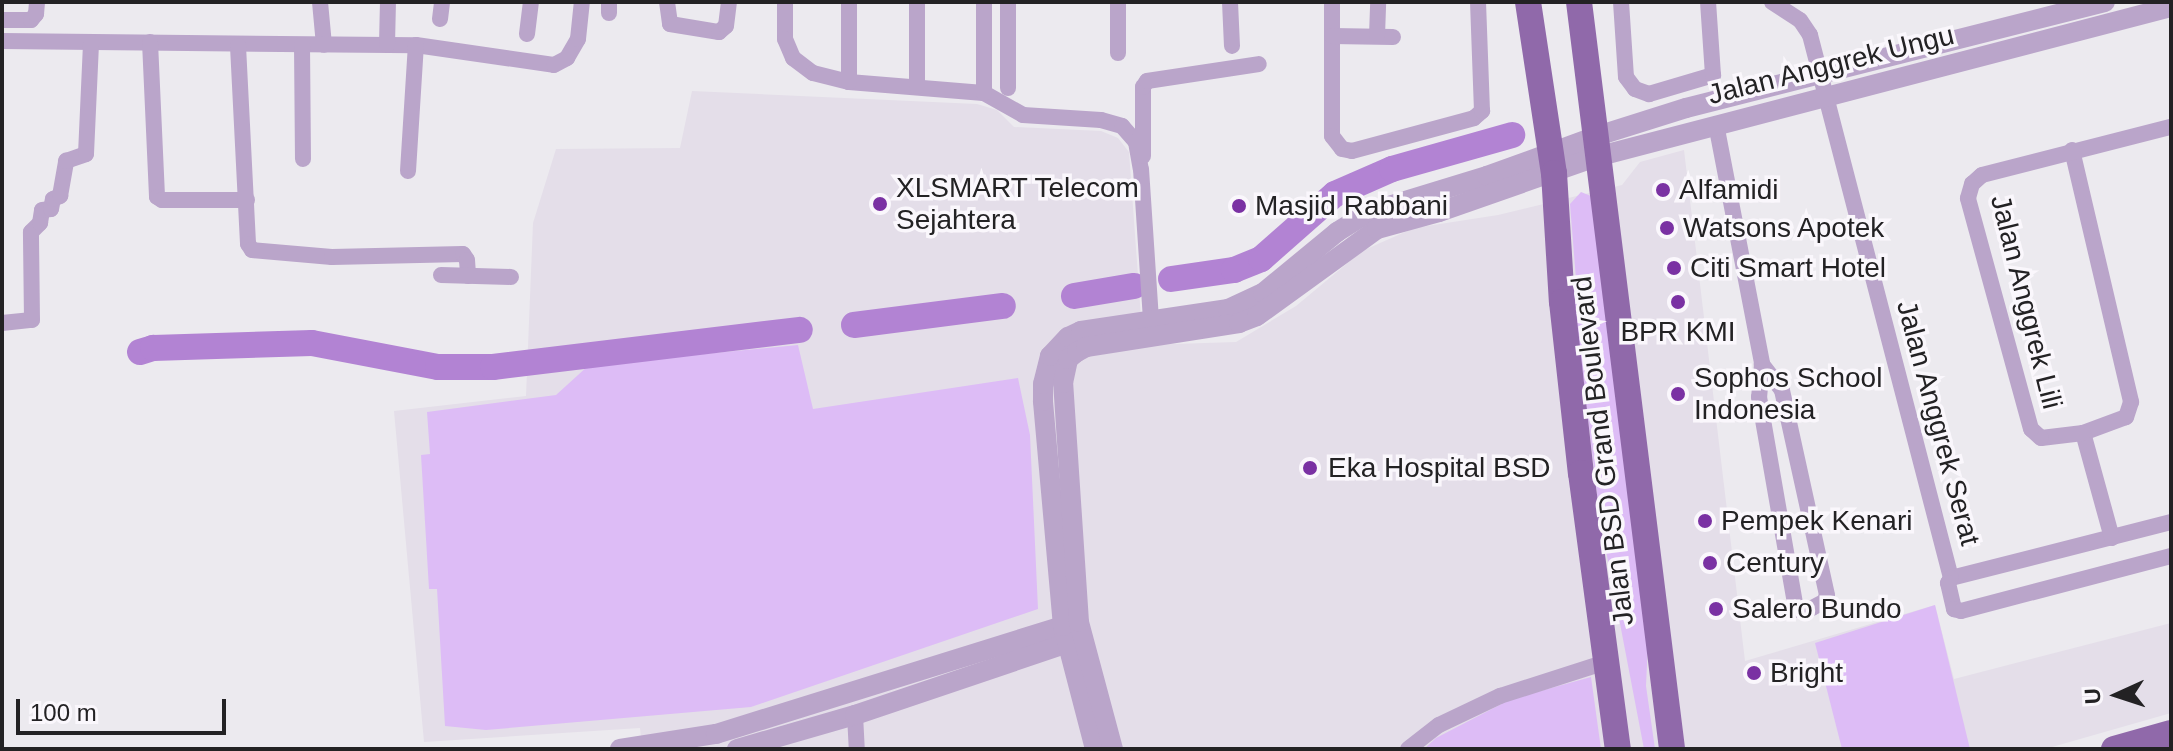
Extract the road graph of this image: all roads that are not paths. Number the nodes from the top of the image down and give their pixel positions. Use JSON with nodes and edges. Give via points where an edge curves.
{"nodes":[{"id":1,"x":37,"y":2,"type":"edge"},
{"id":2,"x":320,"y":2,"type":"edge"},
{"id":3,"x":388,"y":2,"type":"edge"},
{"id":4,"x":531,"y":2,"type":"edge"},
{"id":5,"x":582,"y":2,"type":"edge"},
{"id":6,"x":667,"y":2,"type":"edge"},
{"id":7,"x":729,"y":2,"type":"edge"},
{"id":8,"x":785,"y":2,"type":"edge"},
{"id":9,"x":849,"y":2,"type":"edge"},
{"id":10,"x":917,"y":2,"type":"edge"},
{"id":11,"x":984,"y":2,"type":"edge"},
{"id":12,"x":1008,"y":2,"type":"edge"},
{"id":13,"x":1118,"y":2,"type":"edge"},
{"id":14,"x":1230,"y":2,"type":"edge"},
{"id":15,"x":1332,"y":2,"type":"edge"},
{"id":16,"x":1378,"y":2,"type":"edge"},
{"id":17,"x":1478,"y":2,"type":"edge"},
{"id":18,"x":1528,"y":2,"type":"edge"},
{"id":19,"x":1579,"y":2,"type":"edge"},
{"id":20,"x":1621,"y":2,"type":"edge"},
{"id":21,"x":1708,"y":2,"type":"edge"},
{"id":22,"x":1772,"y":2,"type":"edge"},
{"id":23,"x":2105,"y":2,"type":"edge"},
{"id":24,"x":2171,"y":7,"type":"edge"},
{"id":25,"x":2,"y":20,"type":"edge"},
{"id":26,"x":527,"y":34,"type":"dead end"},
{"id":27,"x":1332,"y":36,"type":"junction"},
{"id":28,"x":2,"y":41,"type":"edge"},
{"id":29,"x":91,"y":42,"type":"junction"},
{"id":30,"x":150,"y":42,"type":"junction"},
{"id":31,"x":302,"y":45,"type":"junction"},
{"id":32,"x":324,"y":45,"type":"junction"},
{"id":33,"x":387,"y":45,"type":"junction"},
{"id":34,"x":416,"y":45,"type":"junction"},
{"id":35,"x":238,"y":46,"type":"junction"},
{"id":36,"x":1232,"y":46,"type":"dead end"},
{"id":37,"x":1118,"y":53,"type":"dead end"},
{"id":38,"x":1259,"y":64,"type":"dead end"},
{"id":39,"x":1821,"y":74,"type":"junction"},
{"id":40,"x":849,"y":82,"type":"junction"},
{"id":41,"x":917,"y":86,"type":"junction"},
{"id":42,"x":1008,"y":88,"type":"dead end"},
{"id":43,"x":984,"y":93,"type":"junction"},
{"id":44,"x":1826,"y":96,"type":"junction"},
{"id":45,"x":1716,"y":124,"type":"junction"},
{"id":46,"x":2171,"y":127,"type":"edge"},
{"id":47,"x":1595,"y":147,"type":"junction"},
{"id":48,"x":2072,"y":150,"type":"junction"},
{"id":49,"x":303,"y":159,"type":"dead end"},
{"id":50,"x":1552,"y":163,"type":"junction"},
{"id":51,"x":1141,"y":169,"type":"junction"},
{"id":52,"x":408,"y":171,"type":"dead end"},
{"id":53,"x":247,"y":200,"type":"junction"},
{"id":54,"x":441,"y":275,"type":"dead end"},
{"id":55,"x":468,"y":276,"type":"junction"},
{"id":56,"x":511,"y":277,"type":"dead end"},
{"id":57,"x":1151,"y":321,"type":"junction"},
{"id":58,"x":2,"y":323,"type":"edge"},
{"id":59,"x":1182,"y":324,"type":"junction"},
{"id":60,"x":1762,"y":364,"type":"junction"},
{"id":61,"x":2083,"y":433,"type":"junction"},
{"id":62,"x":2171,"y":522,"type":"edge"},
{"id":63,"x":2112,"y":538,"type":"junction"},
{"id":64,"x":2171,"y":556,"type":"edge"},
{"id":65,"x":1949,"y":580,"type":"junction"},
{"id":66,"x":1073,"y":632,"type":"junction"},
{"id":67,"x":1606,"y":662,"type":"junction"},
{"id":68,"x":855,"y":715,"type":"junction"},
{"id":69,"x":2171,"y":733,"type":"edge"},
{"id":70,"x":620,"y":749,"type":"edge"},
{"id":71,"x":737,"y":749,"type":"edge"},
{"id":72,"x":857,"y":749,"type":"edge"},
{"id":73,"x":1095,"y":749,"type":"edge"},
{"id":74,"x":1113,"y":749,"type":"edge"},
{"id":75,"x":1408,"y":749,"type":"edge"},
{"id":76,"x":1618,"y":749,"type":"edge"},
{"id":77,"x":1672,"y":749,"type":"edge"},
{"id":78,"x":2114,"y":749,"type":"edge"}],
"edges":[{"from":1,"to":25,"type":"street","via":[[31,20]]},
{"from":2,"to":32,"type":"street"},
{"from":3,"to":33,"type":"street"},
{"from":4,"to":26,"type":"street"},
{"from":5,"to":34,"type":"street","via":[[578,39],[567,58],[554,65]]},
{"from":6,"to":7,"type":"street","via":[[670,24],[719,32],[726,26]]},
{"from":8,"to":40,"type":"street","via":[[785,39],[793,58],[813,73]]},
{"from":9,"to":40,"type":"street"},
{"from":10,"to":41,"type":"street"},
{"from":11,"to":43,"type":"street"},
{"from":12,"to":42,"type":"street"},
{"from":13,"to":37,"type":"street"},
{"from":14,"to":36,"type":"street"},
{"from":15,"to":27,"type":"street"},
{"from":16,"to":27,"type":"street","via":[[1385,37]]},
{"from":17,"to":27,"type":"street","via":[[1482,111],[1474,118],[1352,151],[1342,149],[1332,136]]},
{"from":18,"to":50,"type":"main road","name":"Jalan BSD Grand Boulevard"},
{"from":19,"to":47,"type":"main road","name":"Jalan BSD Grand Boulevard"},
{"from":20,"to":21,"type":"street","via":[[1626,77],[1635,89],[1649,94],[1708,79],[1714,68]]},
{"from":22,"to":39,"type":"street","name":"Jalan Anggrek Serat","via":[[1800,20]]},
{"from":23,"to":39,"type":"street","name":"Jalan Anggrek Ungu"},
{"from":24,"to":44,"type":"street","name":"Jalan Anggrek Ungu"},
{"from":28,"to":29,"type":"street"},
{"from":29,"to":30,"type":"street"},
{"from":29,"to":58,"type":"street","via":[[86,154],[66,161],[60,196],[53,199],[51,209],[42,210],[40,223],[31,232],[32,320]]},
{"from":30,"to":35,"type":"street"},
{"from":30,"to":53,"type":"street","via":[[157,197]]},
{"from":31,"to":32,"type":"street"},
{"from":31,"to":35,"type":"street"},
{"from":31,"to":49,"type":"street"},
{"from":32,"to":33,"type":"street"},
{"from":33,"to":34,"type":"street"},
{"from":34,"to":52,"type":"street"},
{"from":35,"to":53,"type":"street"},
{"from":38,"to":51,"type":"street","via":[[1147,81]]},
{"from":39,"to":44,"type":"street","name":"Jalan Anggrek Serat"},
{"from":39,"to":47,"type":"street","name":"Jalan Anggrek Ungu","via":[[1686,108]]},
{"from":40,"to":41,"type":"street"},
{"from":41,"to":43,"type":"street"},
{"from":43,"to":51,"type":"street","via":[[1023,115],[1122,126],[1136,142]]},
{"from":44,"to":45,"type":"street","name":"Jalan Anggrek Ungu"},
{"from":44,"to":65,"type":"street","name":"Jalan Anggrek Serat"},
{"from":45,"to":47,"type":"street","name":"Jalan Anggrek Ungu"},
{"from":45,"to":60,"type":"street"},
{"from":46,"to":48,"type":"street","name":"Jalan Anggrek Lili"},
{"from":47,"to":50,"type":"street","name":"Jalan Anggrek Ungu"},
{"from":47,"to":77,"type":"main road","name":"Jalan BSD Grand Boulevard"},
{"from":48,"to":61,"type":"street","via":[[2131,402],[2126,417]]},
{"from":48,"to":61,"type":"street","name":"Jalan Anggrek Lili","via":[[1982,175],[1968,198],[2031,429],[2041,438]]},
{"from":50,"to":59,"type":"street","name":"Jalan Anggrek Ungu","via":[[1369,212],[1263,293]]},
{"from":50,"to":67,"type":"main road","name":"Jalan BSD Grand Boulevard","via":[[1562,302]]},
{"from":51,"to":57,"type":"street"},
{"from":53,"to":55,"type":"street","via":[[248,244],[258,253],[463,254]]},
{"from":54,"to":55,"type":"street"},
{"from":55,"to":56,"type":"street"},
{"from":57,"to":59,"type":"street"},
{"from":57,"to":66,"type":"street","via":[[1081,331],[1056,347],[1046,368],[1043,401]]},
{"from":59,"to":66,"type":"street","via":[[1086,347],[1068,359],[1063,383]]},
{"from":60,"to":60,"type":"street","via":[[1782,390],[1827,595],[1812,608],[1799,610],[1795,604],[1759,397]]},
{"from":61,"to":63,"type":"street","name":"Jalan Anggrek Lili"},
{"from":62,"to":63,"type":"street"},
{"from":63,"to":65,"type":"street"},
{"from":64,"to":65,"type":"street","name":"Jalan Anggrek Serat","via":[[1961,611],[1954,609]]},
{"from":66,"to":68,"type":"street"},
{"from":66,"to":70,"type":"street","via":[[716,734]]},
{"from":66,"to":73,"type":"street"},
{"from":66,"to":74,"type":"street"},
{"from":67,"to":75,"type":"street","via":[[1500,696],[1439,725]]},
{"from":67,"to":76,"type":"main road","name":"Jalan BSD Grand Boulevard"},
{"from":68,"to":71,"type":"street"},
{"from":68,"to":72,"type":"street"},
{"from":69,"to":78,"type":"main road"}]}
